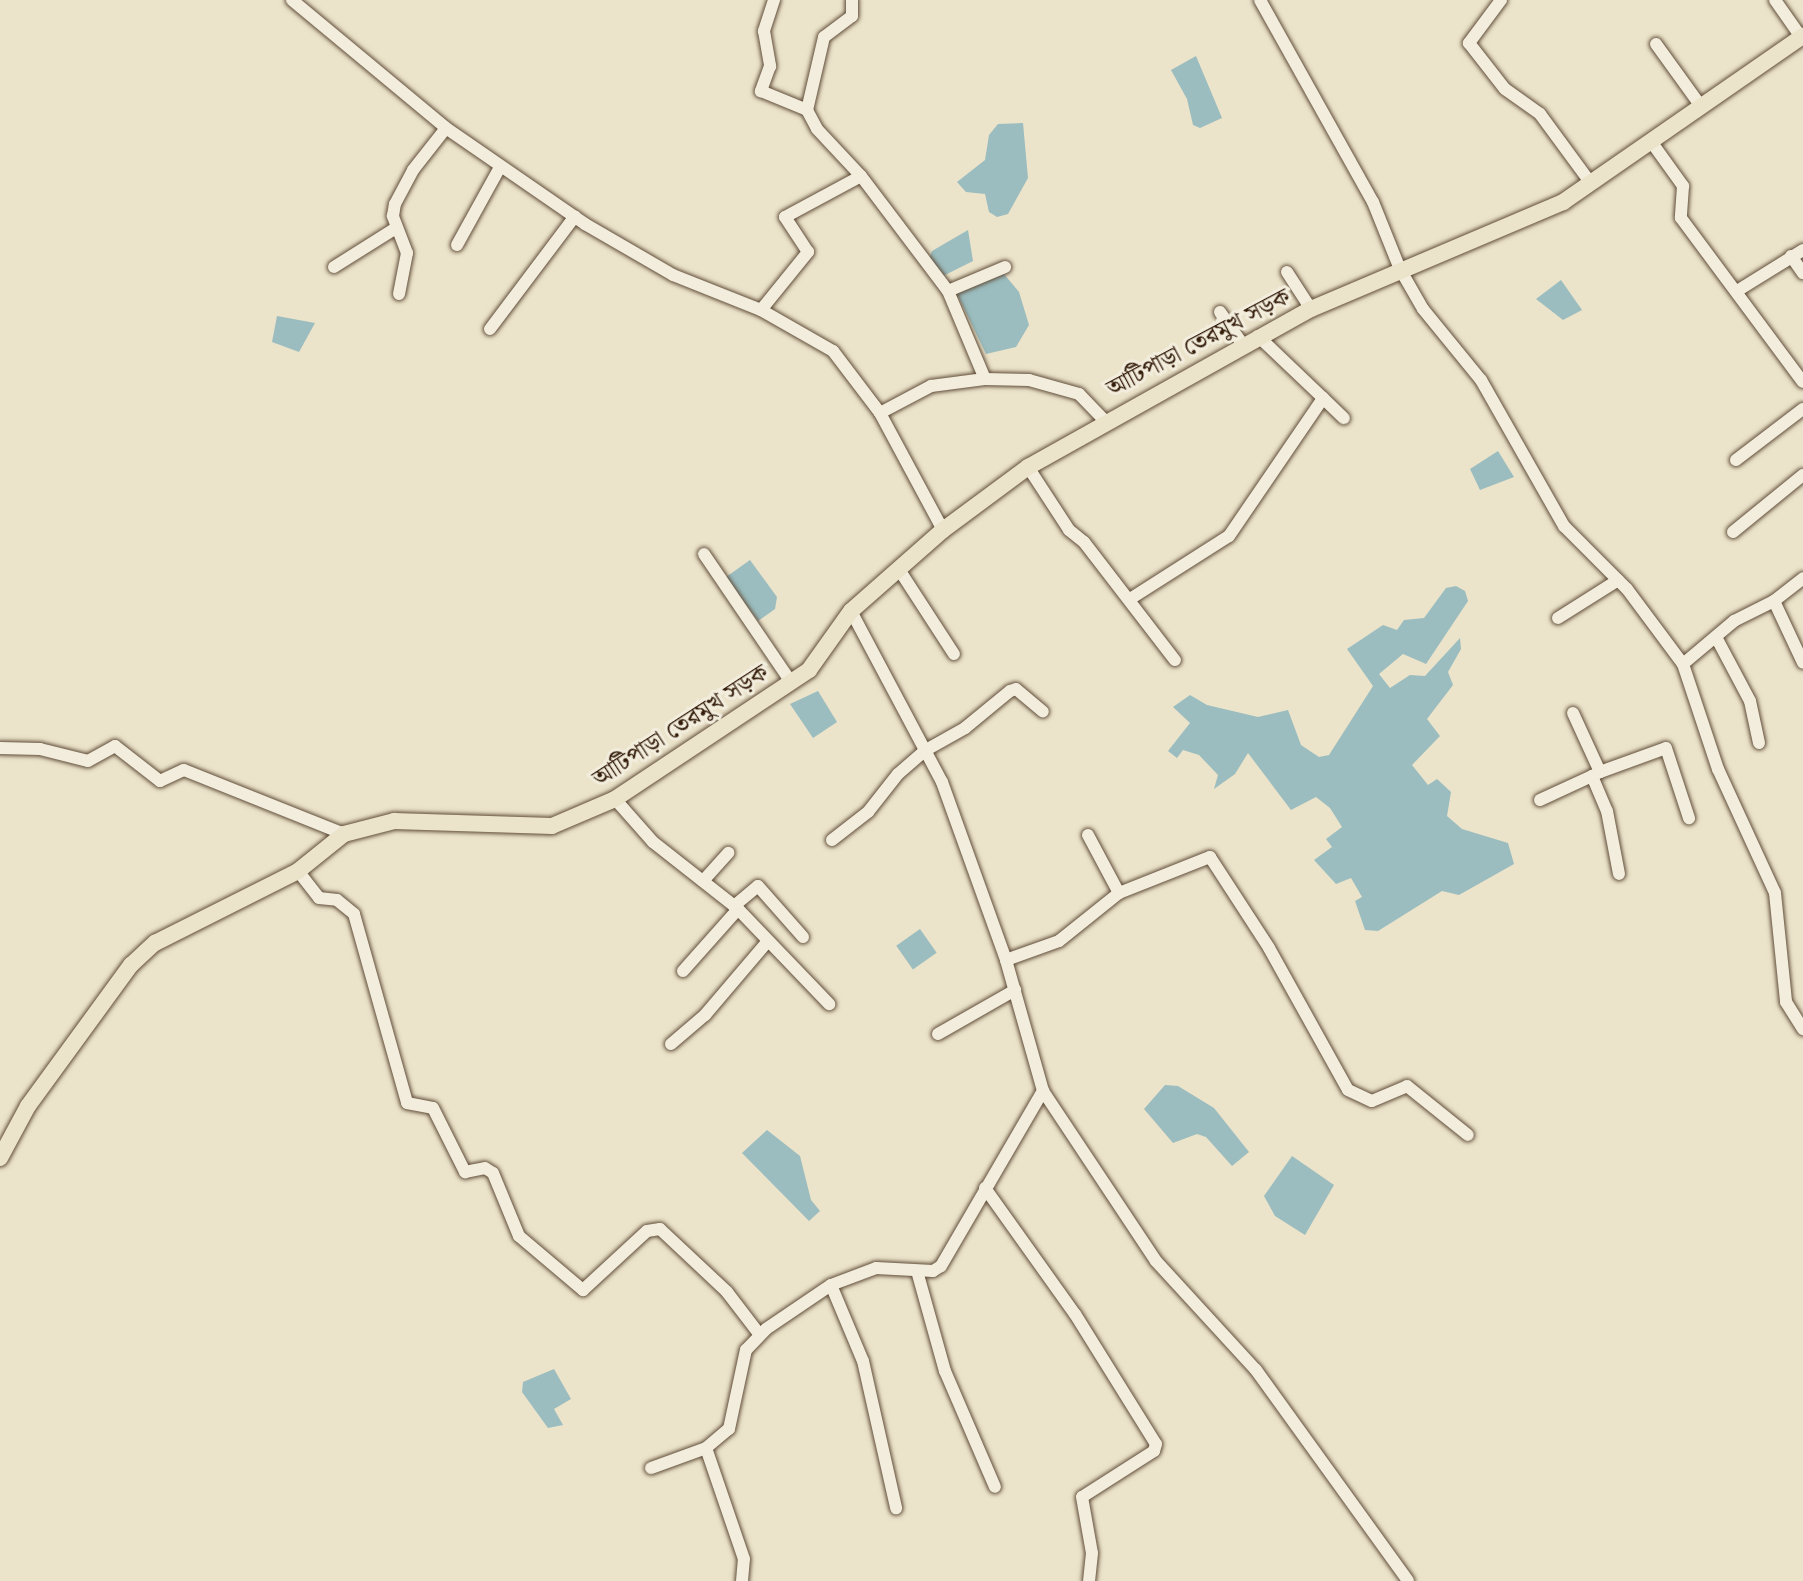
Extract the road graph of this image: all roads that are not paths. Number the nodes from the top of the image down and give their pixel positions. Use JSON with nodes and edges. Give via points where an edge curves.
{"nodes":[{"id":1,"x":292,"y":0,"type":"edge"},
{"id":2,"x":774,"y":0,"type":"edge"},
{"id":3,"x":852,"y":0,"type":"edge"},
{"id":4,"x":1260,"y":0,"type":"edge"},
{"id":5,"x":1501,"y":0,"type":"edge"},
{"id":6,"x":1775,"y":0,"type":"edge"},
{"id":7,"x":309,"y":3,"type":"edge"},
{"id":8,"x":1802,"y":37,"type":"edge"},
{"id":9,"x":1656,"y":44,"type":"dead end"},
{"id":10,"x":1700,"y":105,"type":"junction"},
{"id":11,"x":807,"y":110,"type":"junction"},
{"id":12,"x":446,"y":128,"type":"junction"},
{"id":13,"x":1650,"y":140,"type":"junction"},
{"id":14,"x":500,"y":167,"type":"junction"},
{"id":15,"x":861,"y":176,"type":"junction"},
{"id":16,"x":1590,"y":182,"type":"junction"},
{"id":17,"x":575,"y":216,"type":"junction"},
{"id":18,"x":396,"y":228,"type":"junction"},
{"id":19,"x":457,"y":245,"type":"dead end"},
{"id":20,"x":1797,"y":253,"type":"edge"},
{"id":21,"x":334,"y":267,"type":"dead end"},
{"id":22,"x":1005,"y":267,"type":"dead end"},
{"id":23,"x":1400,"y":269,"type":"junction"},
{"id":24,"x":1287,"y":272,"type":"dead end"},
{"id":25,"x":1803,"y":273,"type":"edge"},
{"id":26,"x":948,"y":291,"type":"junction"},
{"id":27,"x":1737,"y":291,"type":"junction"},
{"id":28,"x":399,"y":294,"type":"dead end"},
{"id":29,"x":1311,"y":309,"type":"junction"},
{"id":30,"x":761,"y":310,"type":"junction"},
{"id":31,"x":1220,"y":312,"type":"dead end"},
{"id":32,"x":490,"y":329,"type":"dead end"},
{"id":33,"x":1250,"y":340,"type":"junction"},
{"id":34,"x":985,"y":379,"type":"junction"},
{"id":35,"x":1803,"y":382,"type":"edge"},
{"id":36,"x":1323,"y":398,"type":"junction"},
{"id":37,"x":1803,"y":409,"type":"edge"},
{"id":38,"x":880,"y":413,"type":"junction"},
{"id":39,"x":1344,"y":418,"type":"dead end"},
{"id":40,"x":1104,"y":420,"type":"junction"},
{"id":41,"x":1736,"y":460,"type":"dead end"},
{"id":42,"x":1028,"y":467,"type":"junction"},
{"id":43,"x":1803,"y":475,"type":"edge"},
{"id":44,"x":943,"y":530,"type":"junction"},
{"id":45,"x":1733,"y":532,"type":"dead end"},
{"id":46,"x":704,"y":554,"type":"dead end"},
{"id":47,"x":900,"y":571,"type":"junction"},
{"id":48,"x":1803,"y":578,"type":"edge"},
{"id":49,"x":1618,"y":580,"type":"junction"},
{"id":50,"x":1130,"y":599,"type":"junction"},
{"id":51,"x":1774,"y":601,"type":"junction"},
{"id":52,"x":851,"y":611,"type":"junction"},
{"id":53,"x":1558,"y":618,"type":"dead end"},
{"id":54,"x":1716,"y":637,"type":"junction"},
{"id":55,"x":954,"y":654,"type":"dead end"},
{"id":56,"x":1175,"y":660,"type":"dead end"},
{"id":57,"x":1803,"y":663,"type":"edge"},
{"id":58,"x":1683,"y":664,"type":"junction"},
{"id":59,"x":791,"y":682,"type":"junction"},
{"id":60,"x":1043,"y":712,"type":"dead end"},
{"id":61,"x":1573,"y":713,"type":"dead end"},
{"id":62,"x":1759,"y":743,"type":"dead end"},
{"id":63,"x":0,"y":748,"type":"edge"},
{"id":64,"x":926,"y":750,"type":"junction"},
{"id":65,"x":1596,"y":774,"type":"junction"},
{"id":66,"x":615,"y":799,"type":"junction"},
{"id":67,"x":1540,"y":800,"type":"dead end"},
{"id":68,"x":1689,"y":818,"type":"dead end"},
{"id":69,"x":344,"y":834,"type":"junction"},
{"id":70,"x":1088,"y":835,"type":"dead end"},
{"id":71,"x":832,"y":840,"type":"dead end"},
{"id":72,"x":728,"y":853,"type":"dead end"},
{"id":73,"x":298,"y":871,"type":"junction"},
{"id":74,"x":1619,"y":874,"type":"dead end"},
{"id":75,"x":703,"y":881,"type":"junction"},
{"id":76,"x":1119,"y":893,"type":"junction"},
{"id":77,"x":736,"y":908,"type":"junction"},
{"id":78,"x":803,"y":937,"type":"dead end"},
{"id":79,"x":768,"y":941,"type":"junction"},
{"id":80,"x":1006,"y":960,"type":"junction"},
{"id":81,"x":683,"y":971,"type":"dead end"},
{"id":82,"x":1015,"y":990,"type":"junction"},
{"id":83,"x":829,"y":1004,"type":"dead end"},
{"id":84,"x":1803,"y":1029,"type":"edge"},
{"id":85,"x":938,"y":1034,"type":"dead end"},
{"id":86,"x":671,"y":1044,"type":"dead end"},
{"id":87,"x":1043,"y":1091,"type":"junction"},
{"id":88,"x":1468,"y":1135,"type":"dead end"},
{"id":89,"x":3,"y":1145,"type":"edge"},
{"id":90,"x":985,"y":1188,"type":"junction"},
{"id":91,"x":917,"y":1271,"type":"junction"},
{"id":92,"x":831,"y":1285,"type":"junction"},
{"id":93,"x":760,"y":1335,"type":"junction"},
{"id":94,"x":706,"y":1448,"type":"junction"},
{"id":95,"x":651,"y":1468,"type":"dead end"},
{"id":96,"x":995,"y":1487,"type":"dead end"},
{"id":97,"x":896,"y":1508,"type":"dead end"},
{"id":98,"x":742,"y":1581,"type":"edge"},
{"id":99,"x":1089,"y":1581,"type":"edge"},
{"id":100,"x":1408,"y":1581,"type":"edge"}],
"edges":[{"from":1,"to":7,"type":"street"},
{"from":2,"to":11,"type":"street","via":[[764,31],[770,66],[761,91]]},
{"from":3,"to":11,"type":"street","via":[[852,16],[824,37]]},
{"from":4,"to":23,"type":"street","via":[[1373,202]]},
{"from":5,"to":16,"type":"street","via":[[1469,43],[1505,89],[1540,114]]},
{"from":6,"to":8,"type":"street"},
{"from":7,"to":12,"type":"street"},
{"from":8,"to":10,"type":"main road","name":"আটিপাড়া তেরমুখ সড়ক"},
{"from":9,"to":10,"type":"street"},
{"from":10,"to":13,"type":"main road","name":"আটিপাড়া তেরমুখ সড়ক"},
{"from":11,"to":15,"type":"street","via":[[817,129]]},
{"from":12,"to":14,"type":"street"},
{"from":12,"to":18,"type":"street","via":[[399,193],[393,216]]},
{"from":13,"to":16,"type":"main road","name":"আটিপাড়া তেরমুখ সড়ক"},
{"from":13,"to":27,"type":"street","via":[[1683,186],[1681,218]]},
{"from":14,"to":17,"type":"street"},
{"from":14,"to":19,"type":"street"},
{"from":15,"to":26,"type":"street"},
{"from":15,"to":30,"type":"street","via":[[785,217],[808,252]]},
{"from":16,"to":23,"type":"main road","name":"আটিপাড়া তেরমুখ সড়ক","via":[[1543,213]]},
{"from":17,"to":30,"type":"street","via":[[673,275]]},
{"from":17,"to":32,"type":"street"},
{"from":18,"to":21,"type":"street"},
{"from":18,"to":28,"type":"street","via":[[407,253]]},
{"from":20,"to":25,"type":"street"},
{"from":20,"to":27,"type":"street"},
{"from":22,"to":26,"type":"street"},
{"from":23,"to":29,"type":"main road","name":"আটিপাড়া তেরমুখ সড়ক"},
{"from":23,"to":49,"type":"street","via":[[1423,309],[1481,380],[1564,526]]},
{"from":24,"to":29,"type":"street"},
{"from":26,"to":34,"type":"street"},
{"from":27,"to":35,"type":"street"},
{"from":29,"to":33,"type":"main road","name":"আটিপাড়া তেরমুখ সড়ক"},
{"from":30,"to":38,"type":"street","via":[[833,351]]},
{"from":31,"to":33,"type":"street"},
{"from":33,"to":36,"type":"street"},
{"from":33,"to":40,"type":"main road","name":"আটিপাড়া তেরমুখ সড়ক"},
{"from":34,"to":38,"type":"street","via":[[931,386]]},
{"from":34,"to":40,"type":"street","via":[[1029,380],[1079,394]]},
{"from":36,"to":39,"type":"street"},
{"from":36,"to":50,"type":"street","via":[[1229,536]]},
{"from":37,"to":41,"type":"street"},
{"from":38,"to":44,"type":"street"},
{"from":40,"to":42,"type":"main road","name":"আটিপাড়া তেরমুখ সড়ক"},
{"from":42,"to":44,"type":"main road","name":"আটিপাড়া তেরমুখ সড়ক"},
{"from":42,"to":50,"type":"street","via":[[1069,530]]},
{"from":43,"to":45,"type":"street"},
{"from":44,"to":47,"type":"main road","name":"আটিপাড়া তেরমুখ সড়ক"},
{"from":46,"to":59,"type":"street"},
{"from":47,"to":52,"type":"main road","name":"আটিপাড়া তেরমুখ সড়ক"},
{"from":47,"to":55,"type":"street"},
{"from":48,"to":51,"type":"street"},
{"from":49,"to":53,"type":"street"},
{"from":49,"to":58,"type":"street"},
{"from":50,"to":56,"type":"street"},
{"from":51,"to":54,"type":"street","via":[[1734,621]]},
{"from":51,"to":57,"type":"street"},
{"from":52,"to":59,"type":"main road","name":"আটিপাড়া তেরমুখ সড়ক","via":[[809,670]]},
{"from":52,"to":64,"type":"street"},
{"from":54,"to":58,"type":"street"},
{"from":54,"to":62,"type":"street","via":[[1750,701]]},
{"from":58,"to":84,"type":"street","via":[[1718,769],[1775,893],[1786,1002]]},
{"from":59,"to":66,"type":"main road","name":"আটিপাড়া তেরমুখ সড়ক"},
{"from":60,"to":64,"type":"street","via":[[1016,689]]},
{"from":61,"to":65,"type":"street"},
{"from":63,"to":69,"type":"street","via":[[40,749],[88,761],[115,746],[160,781],[184,770]]},
{"from":64,"to":71,"type":"street","via":[[898,774],[868,812]]},
{"from":64,"to":80,"type":"street"},
{"from":65,"to":67,"type":"street"},
{"from":65,"to":68,"type":"street","via":[[1666,748]]},
{"from":65,"to":74,"type":"street"},
{"from":66,"to":69,"type":"main road","name":"আটিপাড়া তেরমুখ সড়ক","via":[[552,826],[394,821]]},
{"from":66,"to":75,"type":"street","via":[[653,842]]},
{"from":69,"to":73,"type":"main road","name":"আটিপাড়া তেরমুখ সড়ক"},
{"from":70,"to":76,"type":"street"},
{"from":72,"to":75,"type":"street"},
{"from":73,"to":89,"type":"main road","name":"আটিপাড়া তেরমুখ সড়ক","via":[[184,925],[139,957]]},
{"from":73,"to":93,"type":"street","via":[[319,898],[337,900],[354,914],[407,1103],[433,1108],[465,1172],[485,1168],[493,1173],[519,1236],[583,1290],[647,1231],[660,1229],[727,1292]]},
{"from":75,"to":77,"type":"street"},
{"from":76,"to":80,"type":"street","via":[[1059,941]]},
{"from":76,"to":88,"type":"street","via":[[1210,857],[1275,958],[1348,1090],[1372,1101],[1407,1086]]},
{"from":77,"to":78,"type":"street","via":[[758,886]]},
{"from":77,"to":79,"type":"street"},
{"from":77,"to":81,"type":"street"},
{"from":79,"to":83,"type":"street"},
{"from":79,"to":86,"type":"street","via":[[705,1015]]},
{"from":80,"to":82,"type":"street"},
{"from":82,"to":85,"type":"street"},
{"from":82,"to":87,"type":"street"},
{"from":87,"to":90,"type":"street"},
{"from":87,"to":100,"type":"street","via":[[1156,1261],[1256,1370]]},
{"from":90,"to":91,"type":"street","via":[[947,1260],[933,1271]]},
{"from":90,"to":99,"type":"street","via":[[1075,1314],[1156,1444],[1154,1451],[1082,1497],[1092,1553]]},
{"from":91,"to":92,"type":"street","via":[[876,1268]]},
{"from":91,"to":96,"type":"street","via":[[945,1371]]},
{"from":92,"to":93,"type":"street"},
{"from":92,"to":97,"type":"street","via":[[863,1361]]},
{"from":93,"to":94,"type":"street","via":[[743,1357],[729,1429]]},
{"from":94,"to":95,"type":"street"},
{"from":94,"to":98,"type":"street","via":[[744,1559]]}]}
